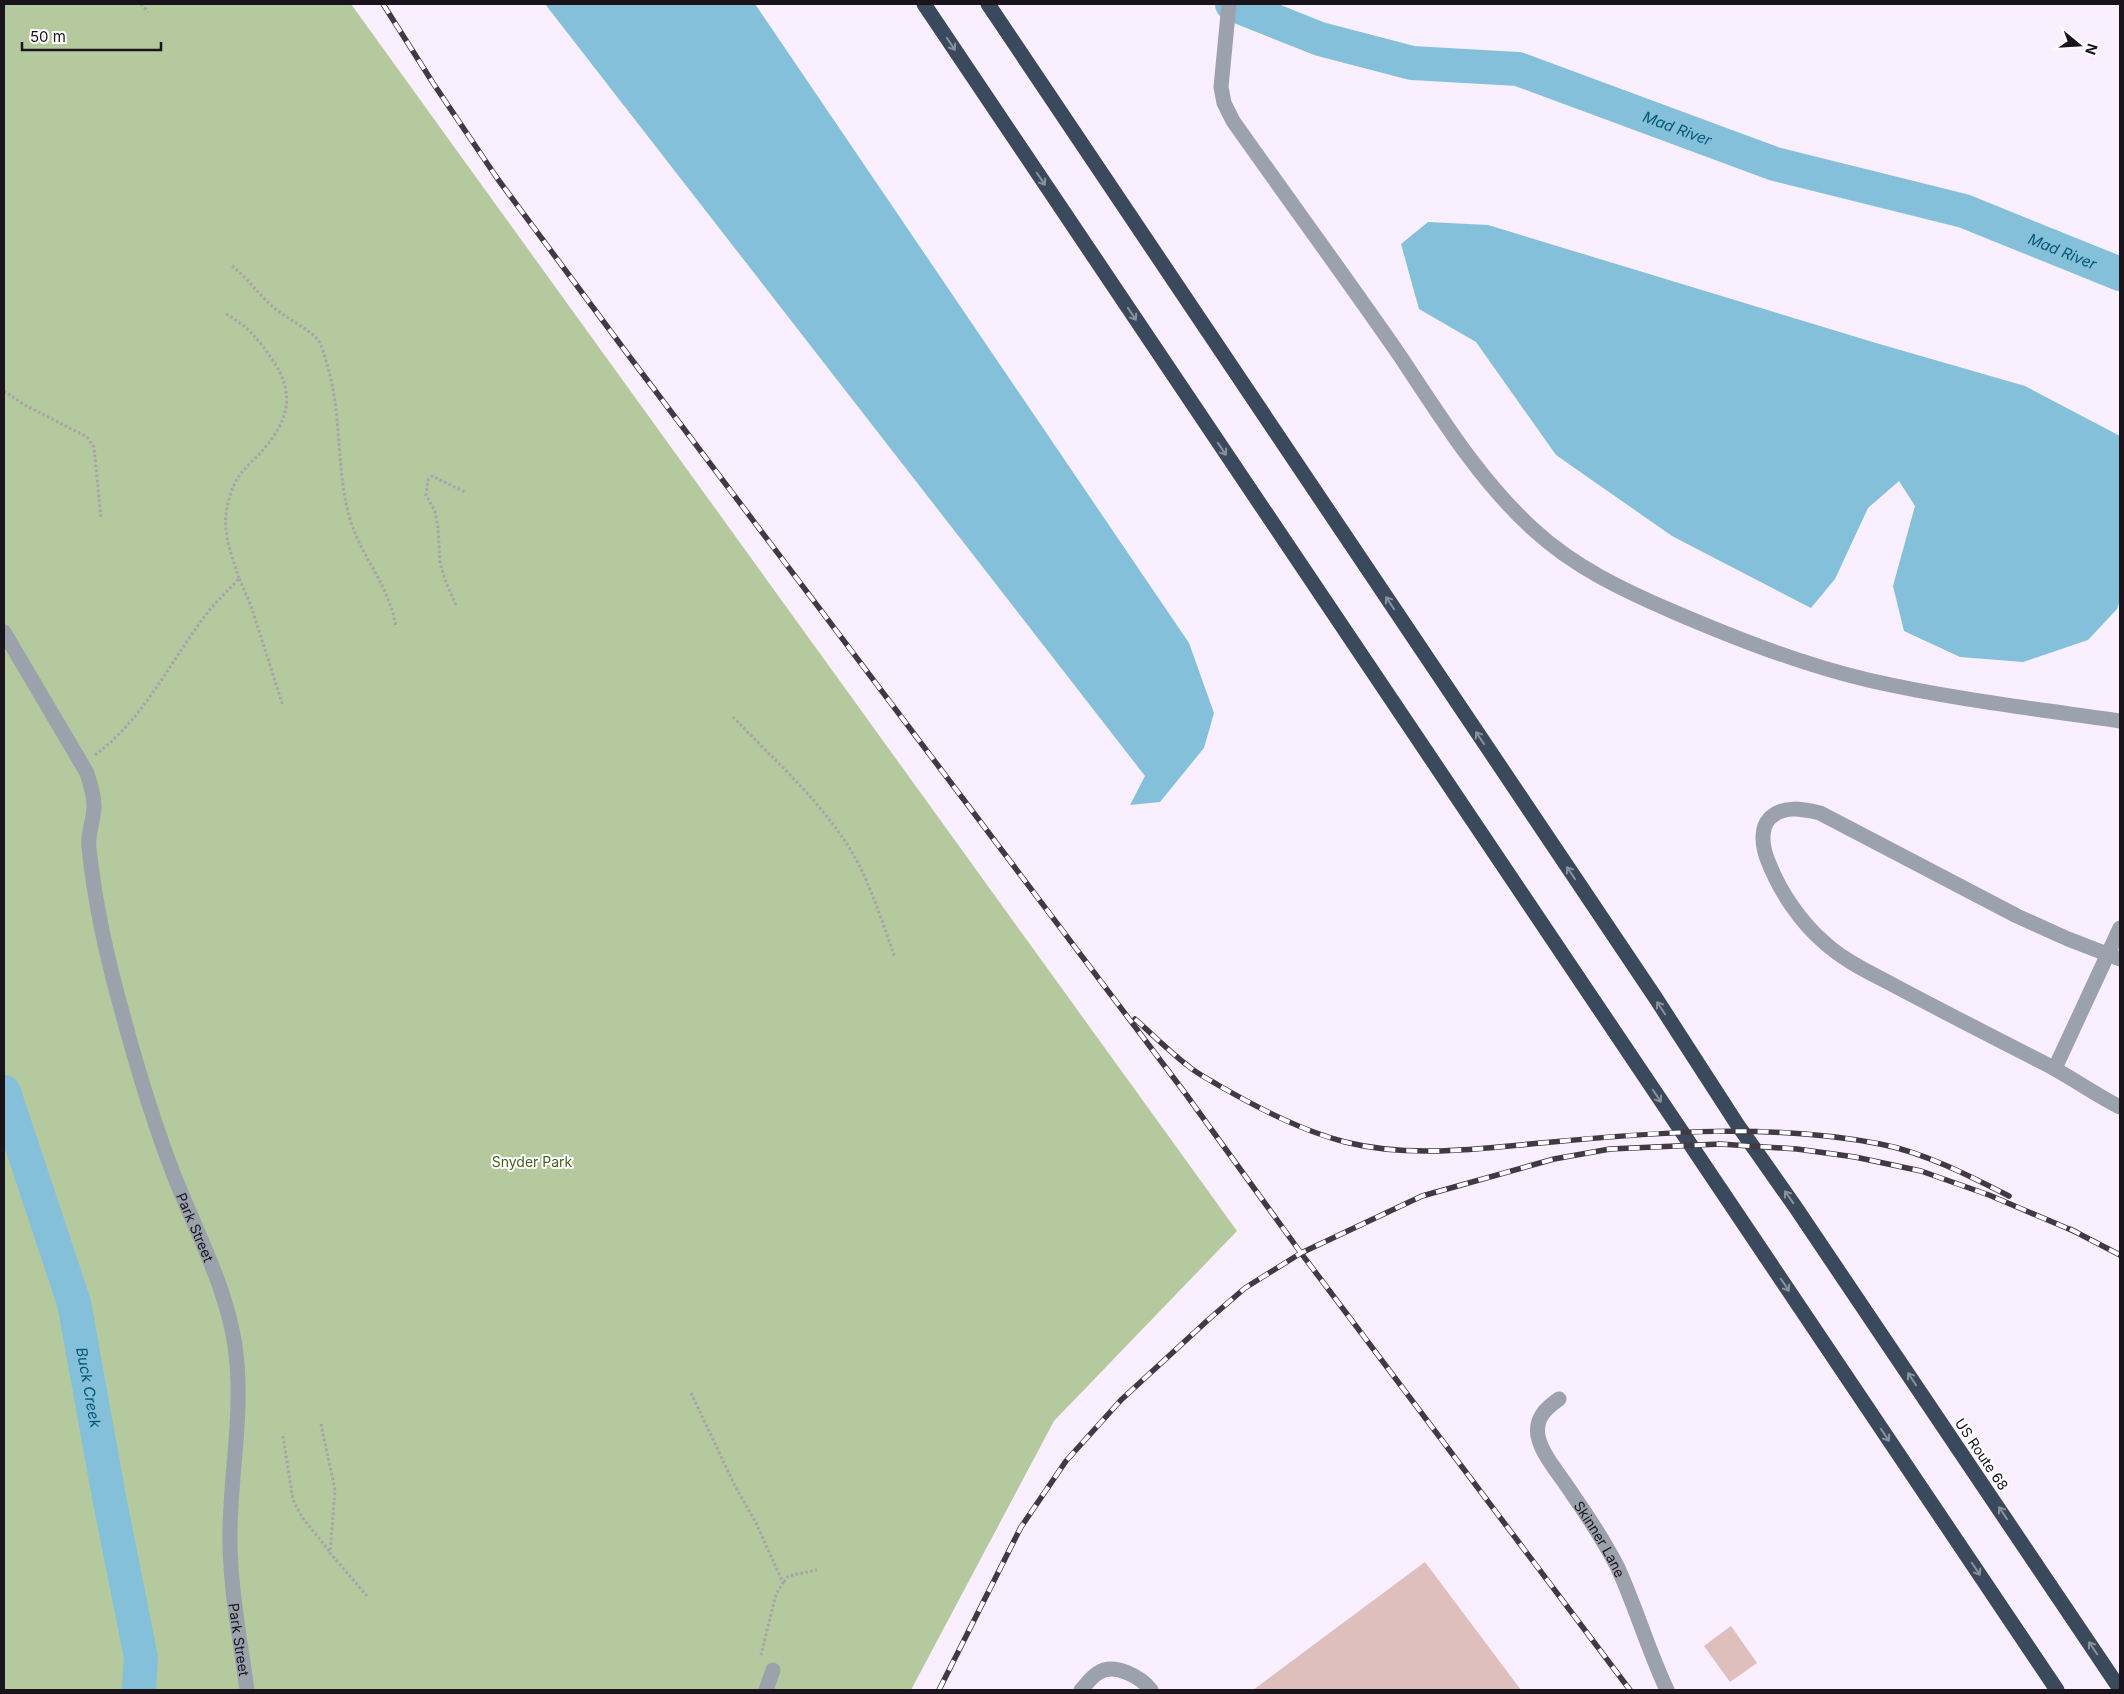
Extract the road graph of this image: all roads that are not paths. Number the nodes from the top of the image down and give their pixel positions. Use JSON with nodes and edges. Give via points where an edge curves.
{"nodes":[{"id":1,"x":924,"y":4,"type":"edge"},
{"id":2,"x":988,"y":4,"type":"edge"},
{"id":3,"x":1229,"y":4,"type":"edge"},
{"id":4,"x":4,"y":632,"type":"edge"},
{"id":5,"x":2120,"y":720,"type":"edge"},
{"id":6,"x":2120,"y":928,"type":"edge"},
{"id":7,"x":2114,"y":957,"type":"edge"},
{"id":8,"x":2054,"y":1068,"type":"junction"},
{"id":9,"x":2120,"y":1107,"type":"edge"},
{"id":10,"x":1559,"y":1399,"type":"dead end"},
{"id":11,"x":774,"y":1670,"type":"dead end"},
{"id":12,"x":2120,"y":1689,"type":"edge"},
{"id":13,"x":248,"y":1690,"type":"edge"},
{"id":14,"x":766,"y":1690,"type":"edge"},
{"id":15,"x":1080,"y":1690,"type":"edge"},
{"id":16,"x":1151,"y":1690,"type":"edge"},
{"id":17,"x":1667,"y":1690,"type":"edge"},
{"id":18,"x":2057,"y":1690,"type":"edge"}],
"edges":[{"from":1,"to":18,"type":"highway","one_way":true},
{"from":12,"to":2,"type":"highway","name":"US Route 68","one_way":true,"via":[[1737,1124]]},
{"from":3,"to":5,"type":"street","via":[[1221,87],[1233,122],[1471,459],[1525,522],[1564,556],[1639,597],[1722,632],[1866,679],[1938,695]]},
{"from":4,"to":13,"type":"street","name":"Park Street","via":[[88,766],[94,807],[88,842],[103,938],[156,1128],[210,1263],[235,1343],[239,1417],[230,1530],[231,1572]]},
{"from":6,"to":7,"type":"street"},
{"from":7,"to":8,"type":"street"},
{"from":7,"to":8,"type":"street","via":[[2017,916],[1820,813],[1802,808],[1788,809],[1768,820],[1763,840],[1774,876],[1803,921],[1826,945],[1951,1016]]},
{"from":8,"to":9,"type":"street"},
{"from":10,"to":17,"type":"street","name":"Skinner Lane","via":[[1542,1414],[1538,1437],[1618,1568]]},
{"from":11,"to":14,"type":"street"},
{"from":15,"to":16,"type":"street","via":[[1099,1672],[1117,1669],[1136,1677]]}]}
